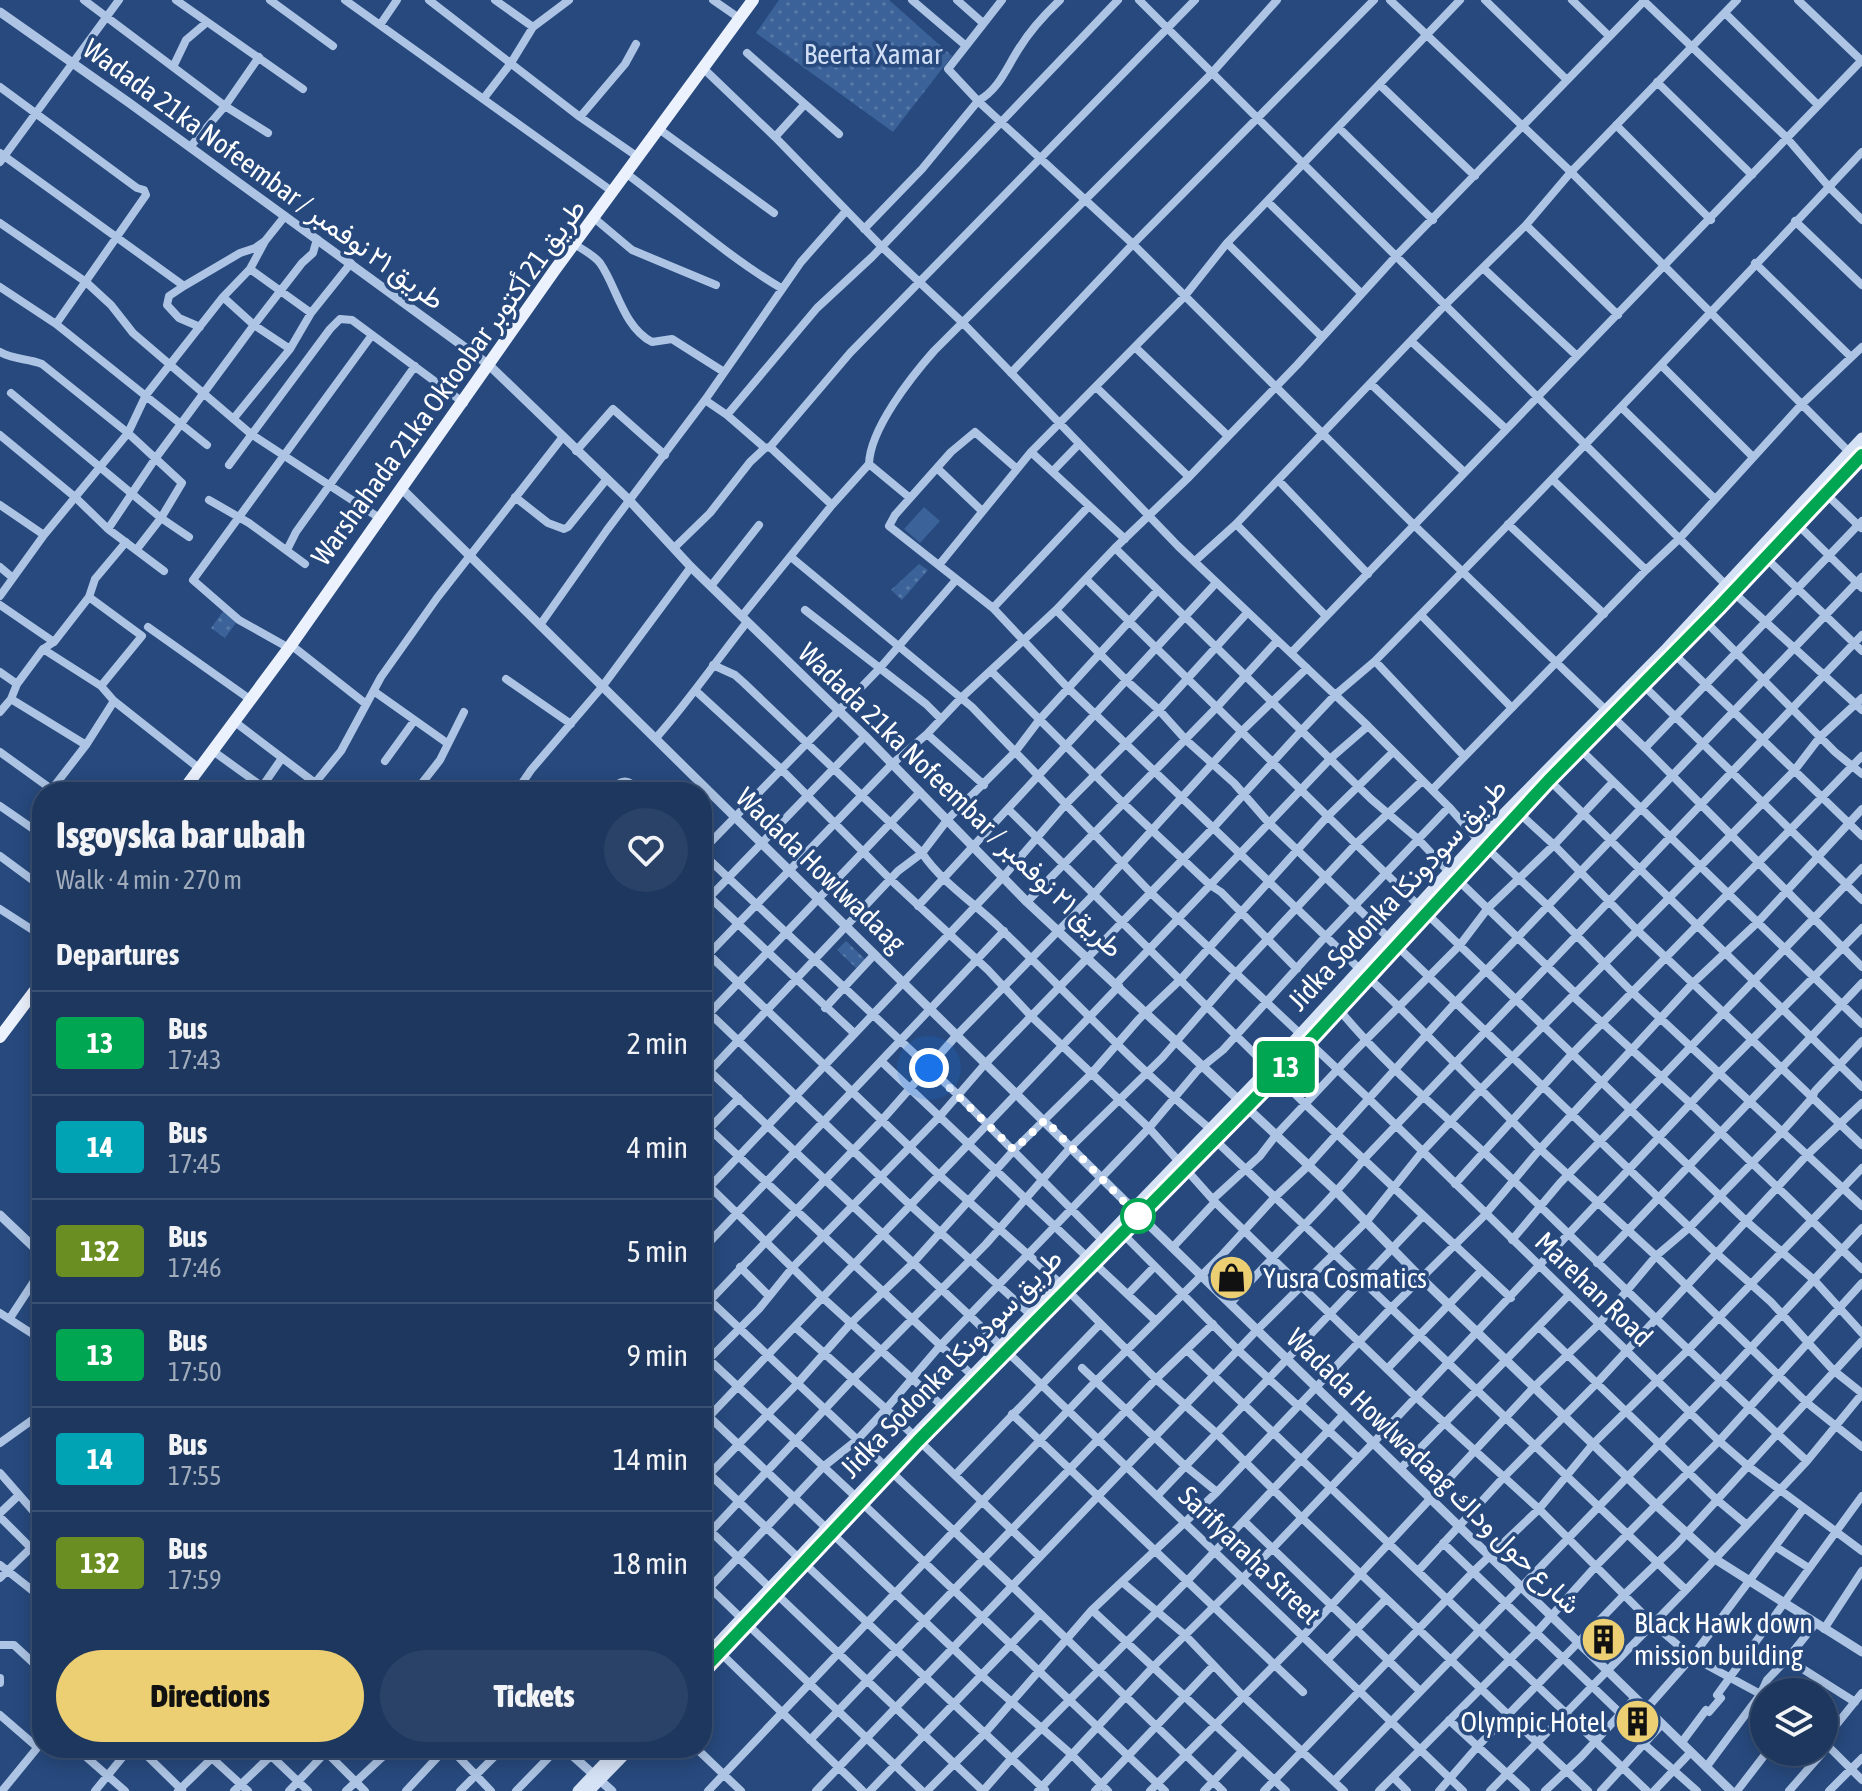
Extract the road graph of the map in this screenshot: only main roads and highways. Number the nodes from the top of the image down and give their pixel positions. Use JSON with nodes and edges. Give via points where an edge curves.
{"nodes":[{"id":1,"x":753,"y":0,"type":"edge"},
{"id":2,"x":1862,"y":438,"type":"edge"},
{"id":3,"x":1858,"y":458,"type":"edge"},
{"id":4,"x":1730,"y":589,"type":"junction"},
{"id":5,"x":1670,"y":651,"type":"junction"},
{"id":6,"x":1609,"y":714,"type":"junction"},
{"id":7,"x":190,"y":782,"type":"edge"},
{"id":8,"x":1482,"y":844,"type":"junction"},
{"id":9,"x":1394,"y":941,"type":"junction"},
{"id":10,"x":32,"y":994,"type":"edge"},
{"id":11,"x":1335,"y":1005,"type":"junction"},
{"id":12,"x":0,"y":1037,"type":"edge"},
{"id":13,"x":1136,"y":1212,"type":"junction"},
{"id":14,"x":1090,"y":1259,"type":"junction"},
{"id":15,"x":1063,"y":1287,"type":"junction"},
{"id":16,"x":1004,"y":1349,"type":"junction"},
{"id":17,"x":946,"y":1409,"type":"junction"},
{"id":18,"x":716,"y":1649,"type":"junction"},
{"id":19,"x":712,"y":1652,"type":"edge"},
{"id":20,"x":712,"y":1655,"type":"edge"},
{"id":21,"x":611,"y":1758,"type":"edge"},
{"id":22,"x":619,"y":1758,"type":"edge"},
{"id":23,"x":597,"y":1777,"type":"junction"},
{"id":24,"x":578,"y":1791,"type":"edge"},
{"id":25,"x":589,"y":1791,"type":"edge"}],
"edges":[{"from":1,"to":7,"type":"main road","name":"Warshahada 21ka Oktoobar طريق 21 أكتوبر"},
{"from":2,"to":3,"type":"main road","name":"Jidka Sodonka طريق سودونكا"},
{"from":3,"to":4,"type":"main road","name":"Jidka Sodonka طريق سودونكا"},
{"from":3,"to":4,"type":"main road","name":"Jidka Sodonka طريق سودونكا"},
{"from":4,"to":5,"type":"main road","name":"Jidka Sodonka طريق سودونكا"},
{"from":4,"to":5,"type":"main road","name":"Jidka Sodonka طريق سودونكا","via":[[1705,621]]},
{"from":5,"to":6,"type":"main road","name":"Jidka Sodonka طريق سودونكا"},
{"from":5,"to":6,"type":"main road","name":"Jidka Sodonka طريق سودونكا","via":[[1643,685]]},
{"from":6,"to":8,"type":"main road","name":"Jidka Sodonka طريق سودونكا"},
{"from":6,"to":8,"type":"main road","name":"Jidka Sodonka طريق سودونكا","via":[[1519,813]]},
{"from":8,"to":9,"type":"main road","name":"Jidka Sodonka طريق سودونكا"},
{"from":9,"to":11,"type":"main road","name":"Jidka Sodonka طريق سودونكا","via":[[1360,969]]},
{"from":9,"to":11,"type":"main road","name":"Jidka Sodonka طريق سودونكا","via":[[1369,978]]},
{"from":10,"to":12,"type":"main road"},
{"from":11,"to":13,"type":"main road","name":"Jidka Sodonka طريق سودونكا"},
{"from":13,"to":14,"type":"main road","name":"Jidka Sodonka طريق سودونكا","via":[[1122,1233]]},
{"from":13,"to":14,"type":"main road","name":"Jidka Sodonka طريق سودونكا","via":[[1102,1240]]},
{"from":14,"to":15,"type":"main road","name":"Jidka Sodonka طريق سودونكا"},
{"from":15,"to":16,"type":"main road","name":"Jidka Sodonka طريق سودونكا"},
{"from":15,"to":16,"type":"main road","name":"Jidka Sodonka طريق سودونكا"},
{"from":16,"to":17,"type":"main road","name":"Jidka Sodonka طريق سودونكا"},
{"from":16,"to":17,"type":"main road","name":"Jidka Sodonka طريق سودونكا"},
{"from":17,"to":18,"type":"main road","name":"Jidka Sodonka طريق سودونكا"},
{"from":18,"to":19,"type":"main road","name":"Jidka Sodonka طريق سودونكا"},
{"from":18,"to":20,"type":"main road","name":"Jidka Sodonka طريق سودونكا"},
{"from":21,"to":23,"type":"main road"},
{"from":22,"to":23,"type":"main road"},
{"from":23,"to":24,"type":"main road"},
{"from":23,"to":25,"type":"main road"}]}
